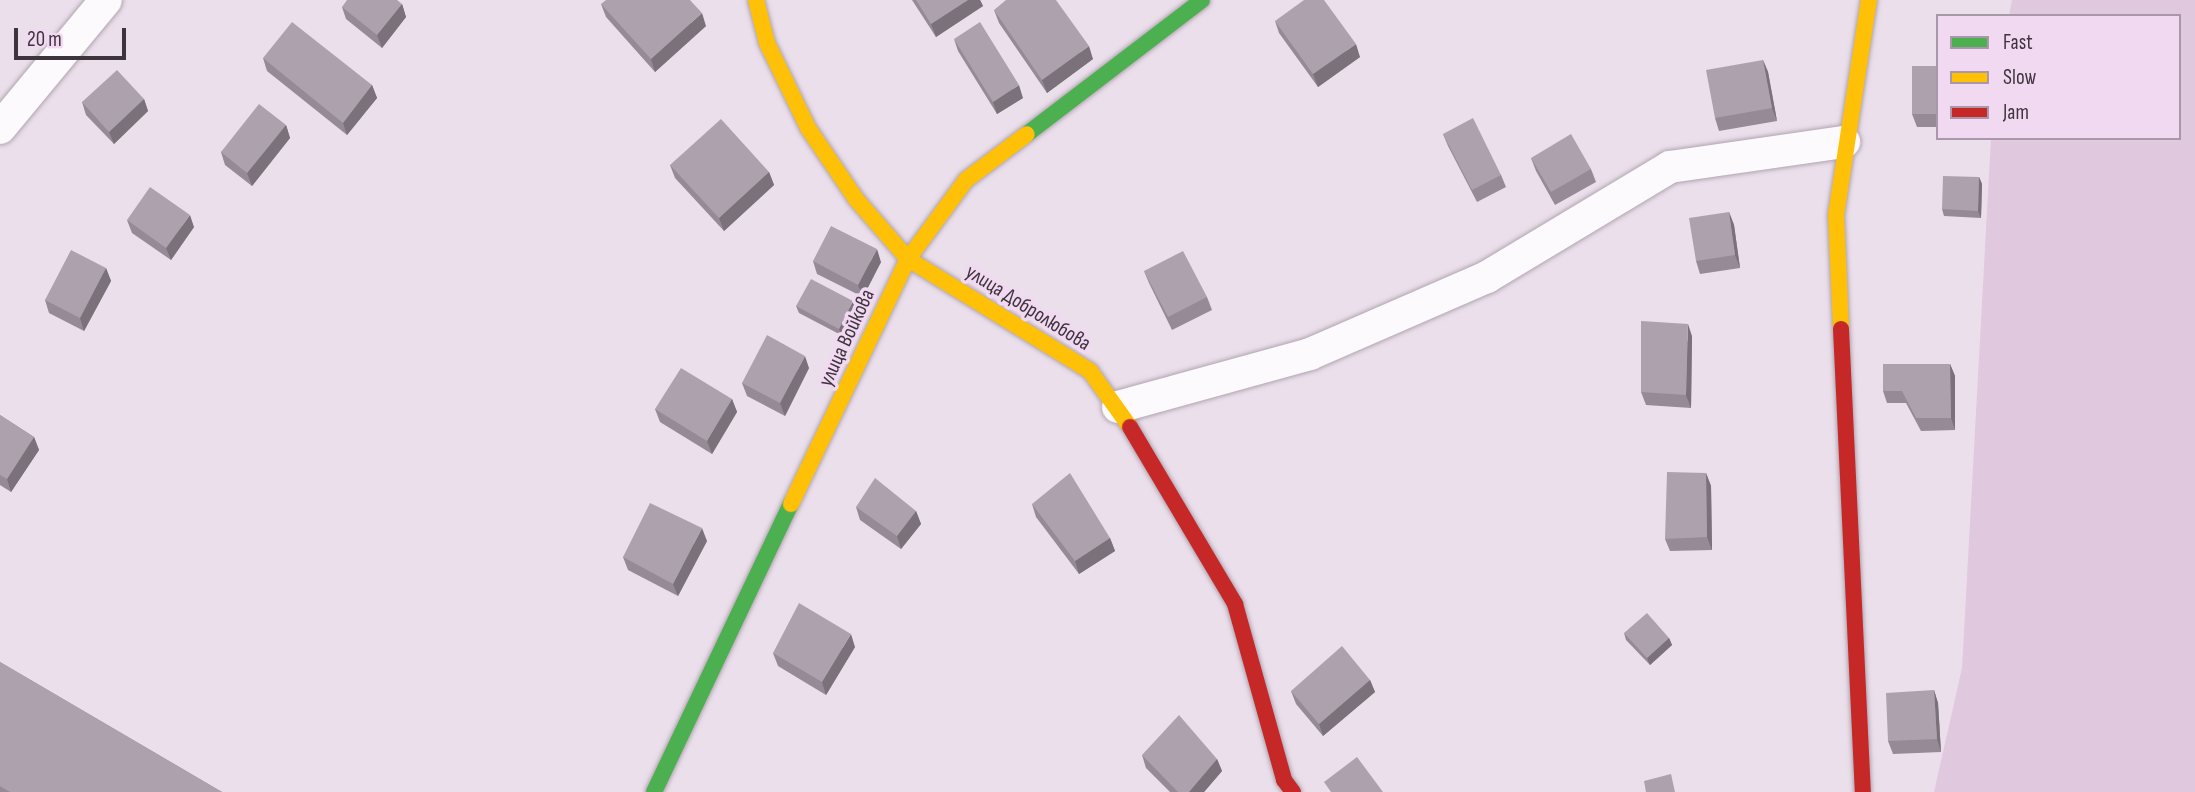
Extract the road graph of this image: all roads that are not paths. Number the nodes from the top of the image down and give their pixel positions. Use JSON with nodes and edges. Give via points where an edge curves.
{"nodes":[{"id":1,"x":106,"y":0,"type":"edge"},
{"id":2,"x":756,"y":0,"type":"edge"},
{"id":3,"x":1202,"y":0,"type":"edge"},
{"id":4,"x":1869,"y":0,"type":"edge"},
{"id":5,"x":0,"y":128,"type":"edge"},
{"id":6,"x":1844,"y":142,"type":"junction"},
{"id":7,"x":908,"y":259,"type":"junction"},
{"id":8,"x":1118,"y":407,"type":"junction"},
{"id":9,"x":654,"y":792,"type":"edge"},
{"id":10,"x":1293,"y":792,"type":"edge"},
{"id":11,"x":1863,"y":792,"type":"edge"}],
"edges":[{"from":1,"to":5,"type":"street"},
{"from":2,"to":7,"type":"street","name":"улица Добролюбова","via":[[767,43],[808,128],[856,199]]},
{"from":3,"to":7,"type":"street","name":"улица Войкова","via":[[966,180]]},
{"from":4,"to":6,"type":"street"},
{"from":6,"to":8,"type":"street","via":[[1670,167],[1487,277],[1323,348]]},
{"from":6,"to":11,"type":"street","via":[[1836,215]]},
{"from":7,"to":8,"type":"street","name":"улица Добролюбова","via":[[1090,371]]},
{"from":7,"to":9,"type":"street","name":"улица Войкова"},
{"from":8,"to":10,"type":"street","name":"улица Добролюбова","via":[[1235,604],[1284,780]]}]}
